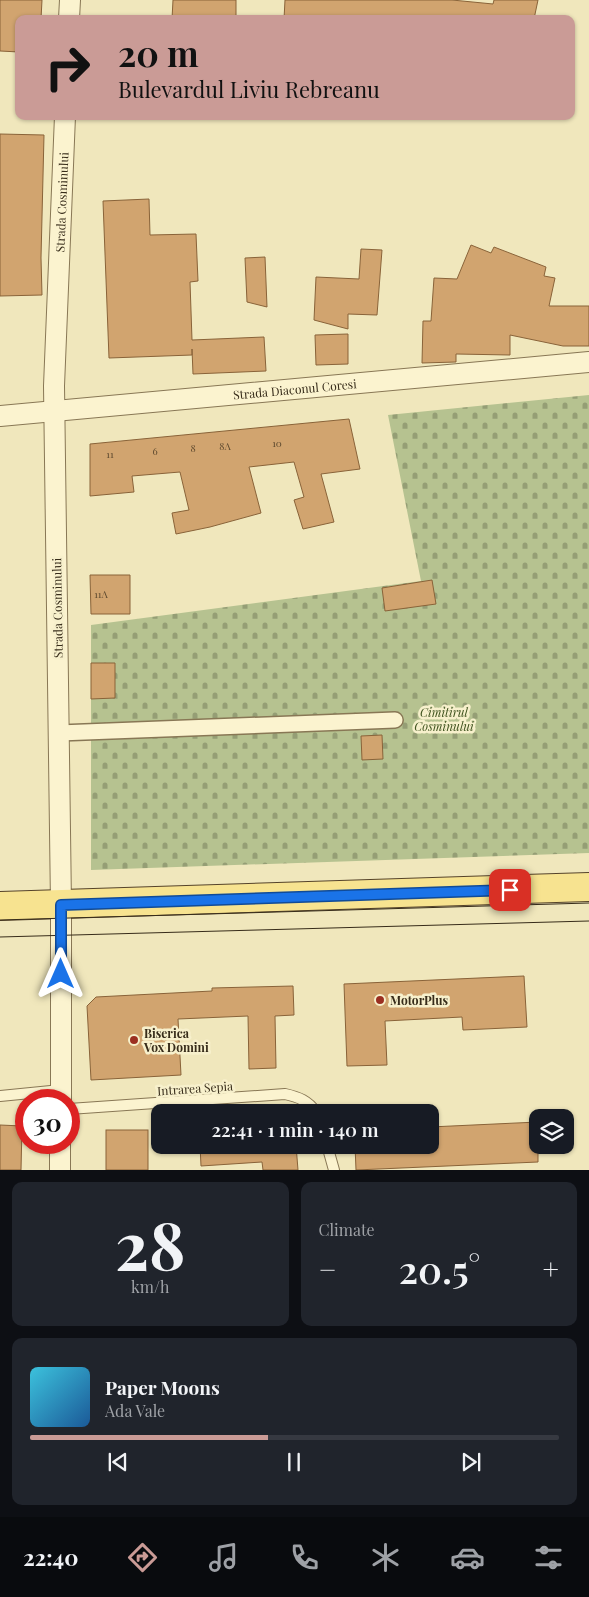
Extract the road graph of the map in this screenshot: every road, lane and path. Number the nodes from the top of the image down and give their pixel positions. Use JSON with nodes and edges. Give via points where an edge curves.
{"nodes":[{"id":1,"x":70,"y":0,"type":"edge"},
{"id":2,"x":69,"y":15,"type":"edge"},
{"id":3,"x":65,"y":120,"type":"edge"},
{"id":4,"x":589,"y":362,"type":"edge"},
{"id":5,"x":54,"y":412,"type":"junction"},
{"id":6,"x":0,"y":416,"type":"edge"},
{"id":7,"x":395,"y":720,"type":"dead end"},
{"id":8,"x":59,"y":733,"type":"junction"},
{"id":9,"x":589,"y":887,"type":"edge"},
{"id":10,"x":61,"y":905,"type":"junction"},
{"id":11,"x":0,"y":906,"type":"edge"},
{"id":12,"x":61,"y":1089,"type":"edge"},
{"id":13,"x":0,"y":1096,"type":"edge"},
{"id":14,"x":15,"y":1096,"type":"edge"},
{"id":15,"x":310,"y":1104,"type":"edge"},
{"id":16,"x":80,"y":1108,"type":"edge"},
{"id":17,"x":60,"y":1154,"type":"edge"},
{"id":18,"x":330,"y":1154,"type":"edge"},
{"id":19,"x":60,"y":1170,"type":"edge"},
{"id":20,"x":334,"y":1170,"type":"edge"}],
"edges":[{"from":1,"to":2,"type":"street"},
{"from":3,"to":5,"type":"street","name":"Strada Cosminului"},
{"from":4,"to":5,"type":"street","name":"Strada Diaconul Coresi"},
{"from":5,"to":6,"type":"street","name":"Strada Diaconul Coresi"},
{"from":5,"to":8,"type":"street","name":"Strada Cosminului"},
{"from":7,"to":8,"type":"street"},
{"from":8,"to":10,"type":"street","name":"Strada Cosminului"},
{"from":9,"to":10,"type":"main road"},
{"from":10,"to":11,"type":"main road"},
{"from":10,"to":12,"type":"street","name":"Strada Cosminului"},
{"from":13,"to":14,"type":"lane"},
{"from":15,"to":16,"type":"lane","name":"Intrarea Sepia","via":[[285,1094]]},
{"from":17,"to":19,"type":"street"},
{"from":18,"to":20,"type":"lane"}]}
